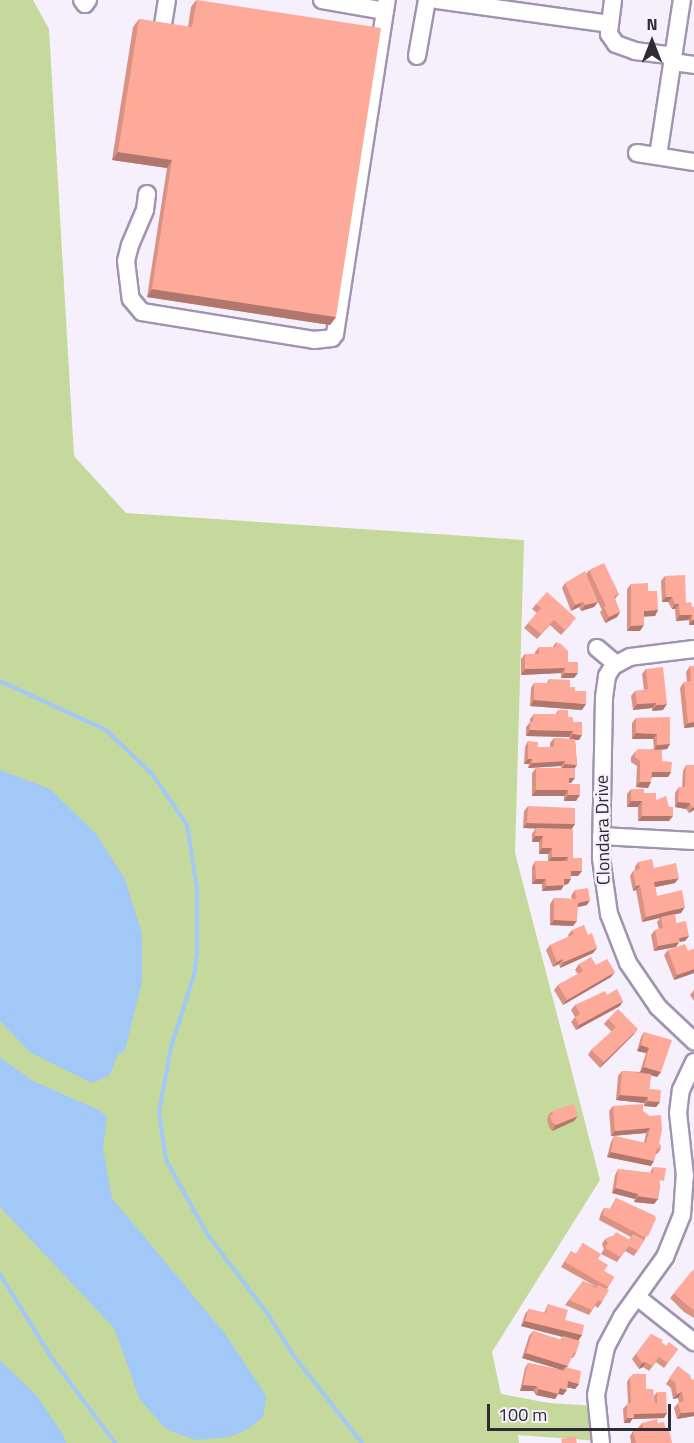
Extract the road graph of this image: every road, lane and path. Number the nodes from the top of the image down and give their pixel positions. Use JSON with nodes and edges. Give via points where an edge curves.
{"nodes":[{"id":1,"x":167,"y":0,"type":"edge"},
{"id":2,"x":321,"y":0,"type":"edge"},
{"id":3,"x":427,"y":0,"type":"edge"},
{"id":4,"x":436,"y":0,"type":"edge"},
{"id":5,"x":613,"y":0,"type":"edge"},
{"id":6,"x":682,"y":0,"type":"edge"},
{"id":7,"x":386,"y":5,"type":"edge"},
{"id":8,"x":609,"y":24,"type":"junction"},
{"id":9,"x":162,"y":31,"type":"edge"},
{"id":10,"x":694,"y":55,"type":"edge"},
{"id":11,"x":417,"y":56,"type":"dead end"},
{"id":12,"x":673,"y":57,"type":"junction"},
{"id":13,"x":694,"y":65,"type":"edge"},
{"id":14,"x":637,"y":153,"type":"dead end"},
{"id":15,"x":658,"y":156,"type":"junction"},
{"id":16,"x":694,"y":162,"type":"edge"},
{"id":17,"x":147,"y":194,"type":"dead end"},
{"id":18,"x":597,"y":648,"type":"dead end"},
{"id":19,"x":694,"y":649,"type":"edge"},
{"id":20,"x":616,"y":664,"type":"junction"},
{"id":21,"x":601,"y":836,"type":"junction"},
{"id":22,"x":694,"y":841,"type":"edge"},
{"id":23,"x":694,"y":1041,"type":"edge"},
{"id":24,"x":694,"y":1062,"type":"edge"},
{"id":25,"x":637,"y":1297,"type":"junction"},
{"id":26,"x":694,"y":1342,"type":"edge"},
{"id":27,"x":601,"y":1443,"type":"edge"}],
"edges":[{"from":1,"to":9,"type":"street"},
{"from":2,"to":7,"type":"street"},
{"from":3,"to":11,"type":"street"},
{"from":4,"to":8,"type":"street"},
{"from":5,"to":8,"type":"street"},
{"from":6,"to":12,"type":"street"},
{"from":7,"to":17,"type":"street","via":[[332,338],[314,340],[142,312],[131,299],[126,261]]},
{"from":8,"to":12,"type":"street","via":[[612,40],[623,48]]},
{"from":10,"to":12,"type":"street"},
{"from":12,"to":13,"type":"street"},
{"from":12,"to":15,"type":"street"},
{"from":14,"to":15,"type":"street"},
{"from":15,"to":16,"type":"street"},
{"from":18,"to":20,"type":"street"},
{"from":19,"to":20,"type":"street","via":[[634,655]]},
{"from":20,"to":21,"type":"street","name":"Clondara Drive","via":[[607,676],[604,698]]},
{"from":21,"to":22,"type":"street"},
{"from":21,"to":23,"type":"street","name":"Clondara Drive","via":[[605,896],[621,947],[658,1007]]},
{"from":24,"to":25,"type":"street","via":[[681,1090],[678,1113],[685,1176],[682,1215],[671,1247]]},
{"from":25,"to":26,"type":"street"},
{"from":25,"to":27,"type":"street","via":[[615,1327],[600,1371],[596,1406]]}]}
